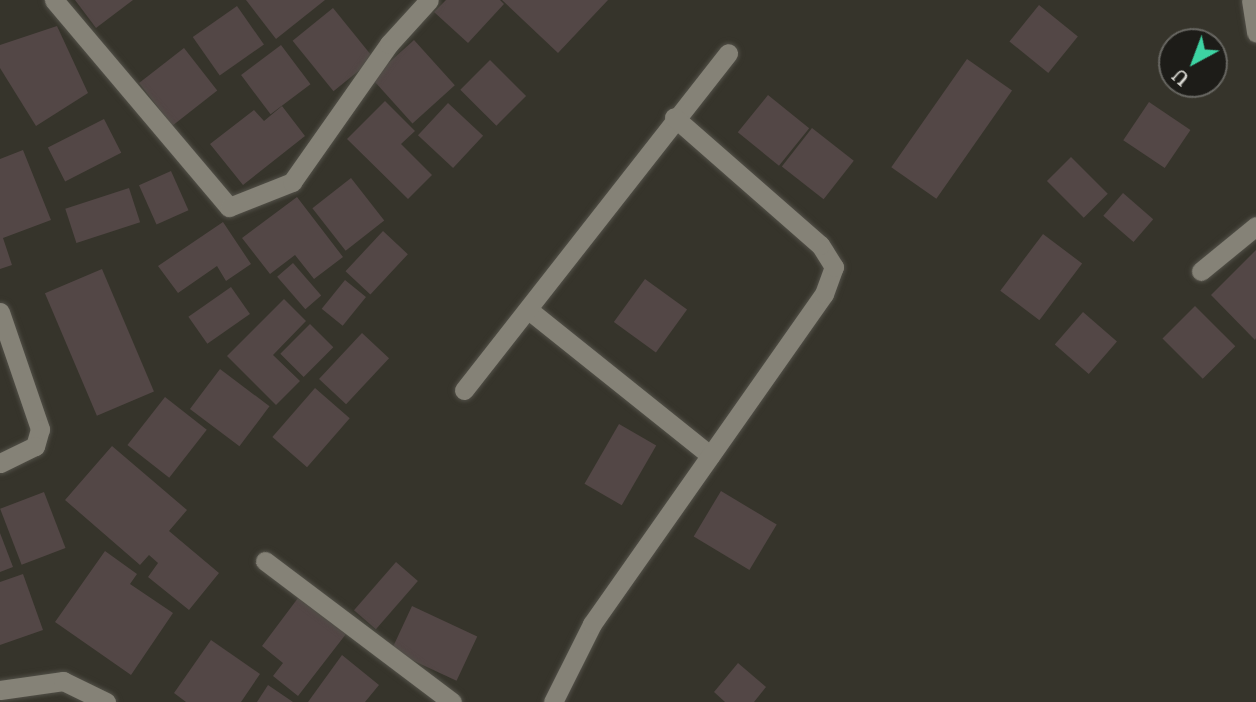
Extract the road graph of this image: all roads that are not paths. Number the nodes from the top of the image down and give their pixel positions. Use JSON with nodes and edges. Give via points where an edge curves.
{"nodes":[{"id":1,"x":54,"y":0,"type":"edge"},
{"id":2,"x":429,"y":0,"type":"edge"},
{"id":3,"x":1251,"y":0,"type":"edge"},
{"id":4,"x":1256,"y":33,"type":"edge"},
{"id":5,"x":728,"y":53,"type":"dead end"},
{"id":6,"x":674,"y":117,"type":"junction"},
{"id":7,"x":1256,"y":226,"type":"edge"},
{"id":8,"x":1201,"y":271,"type":"dead end"},
{"id":9,"x":530,"y":311,"type":"junction"},
{"id":10,"x":0,"y":312,"type":"edge"},
{"id":11,"x":464,"y":390,"type":"dead end"},
{"id":12,"x":710,"y":455,"type":"junction"},
{"id":13,"x":0,"y":463,"type":"edge"},
{"id":14,"x":265,"y":561,"type":"dead end"},
{"id":15,"x":0,"y":690,"type":"edge"},
{"id":16,"x":106,"y":702,"type":"edge"},
{"id":17,"x":452,"y":702,"type":"edge"},
{"id":18,"x":553,"y":702,"type":"edge"}],
"edges":[{"from":1,"to":2,"type":"street","via":[[229,207],[292,182],[388,44]]},
{"from":3,"to":4,"type":"street"},
{"from":5,"to":6,"type":"street"},
{"from":6,"to":9,"type":"street"},
{"from":6,"to":12,"type":"street","via":[[820,245],[834,267],[824,294]]},
{"from":7,"to":8,"type":"street"},
{"from":9,"to":11,"type":"street"},
{"from":9,"to":12,"type":"street"},
{"from":10,"to":13,"type":"street","via":[[40,429],[35,446]]},
{"from":12,"to":18,"type":"street","via":[[592,624]]},
{"from":14,"to":17,"type":"street"},
{"from":15,"to":16,"type":"street","via":[[63,681]]}]}
